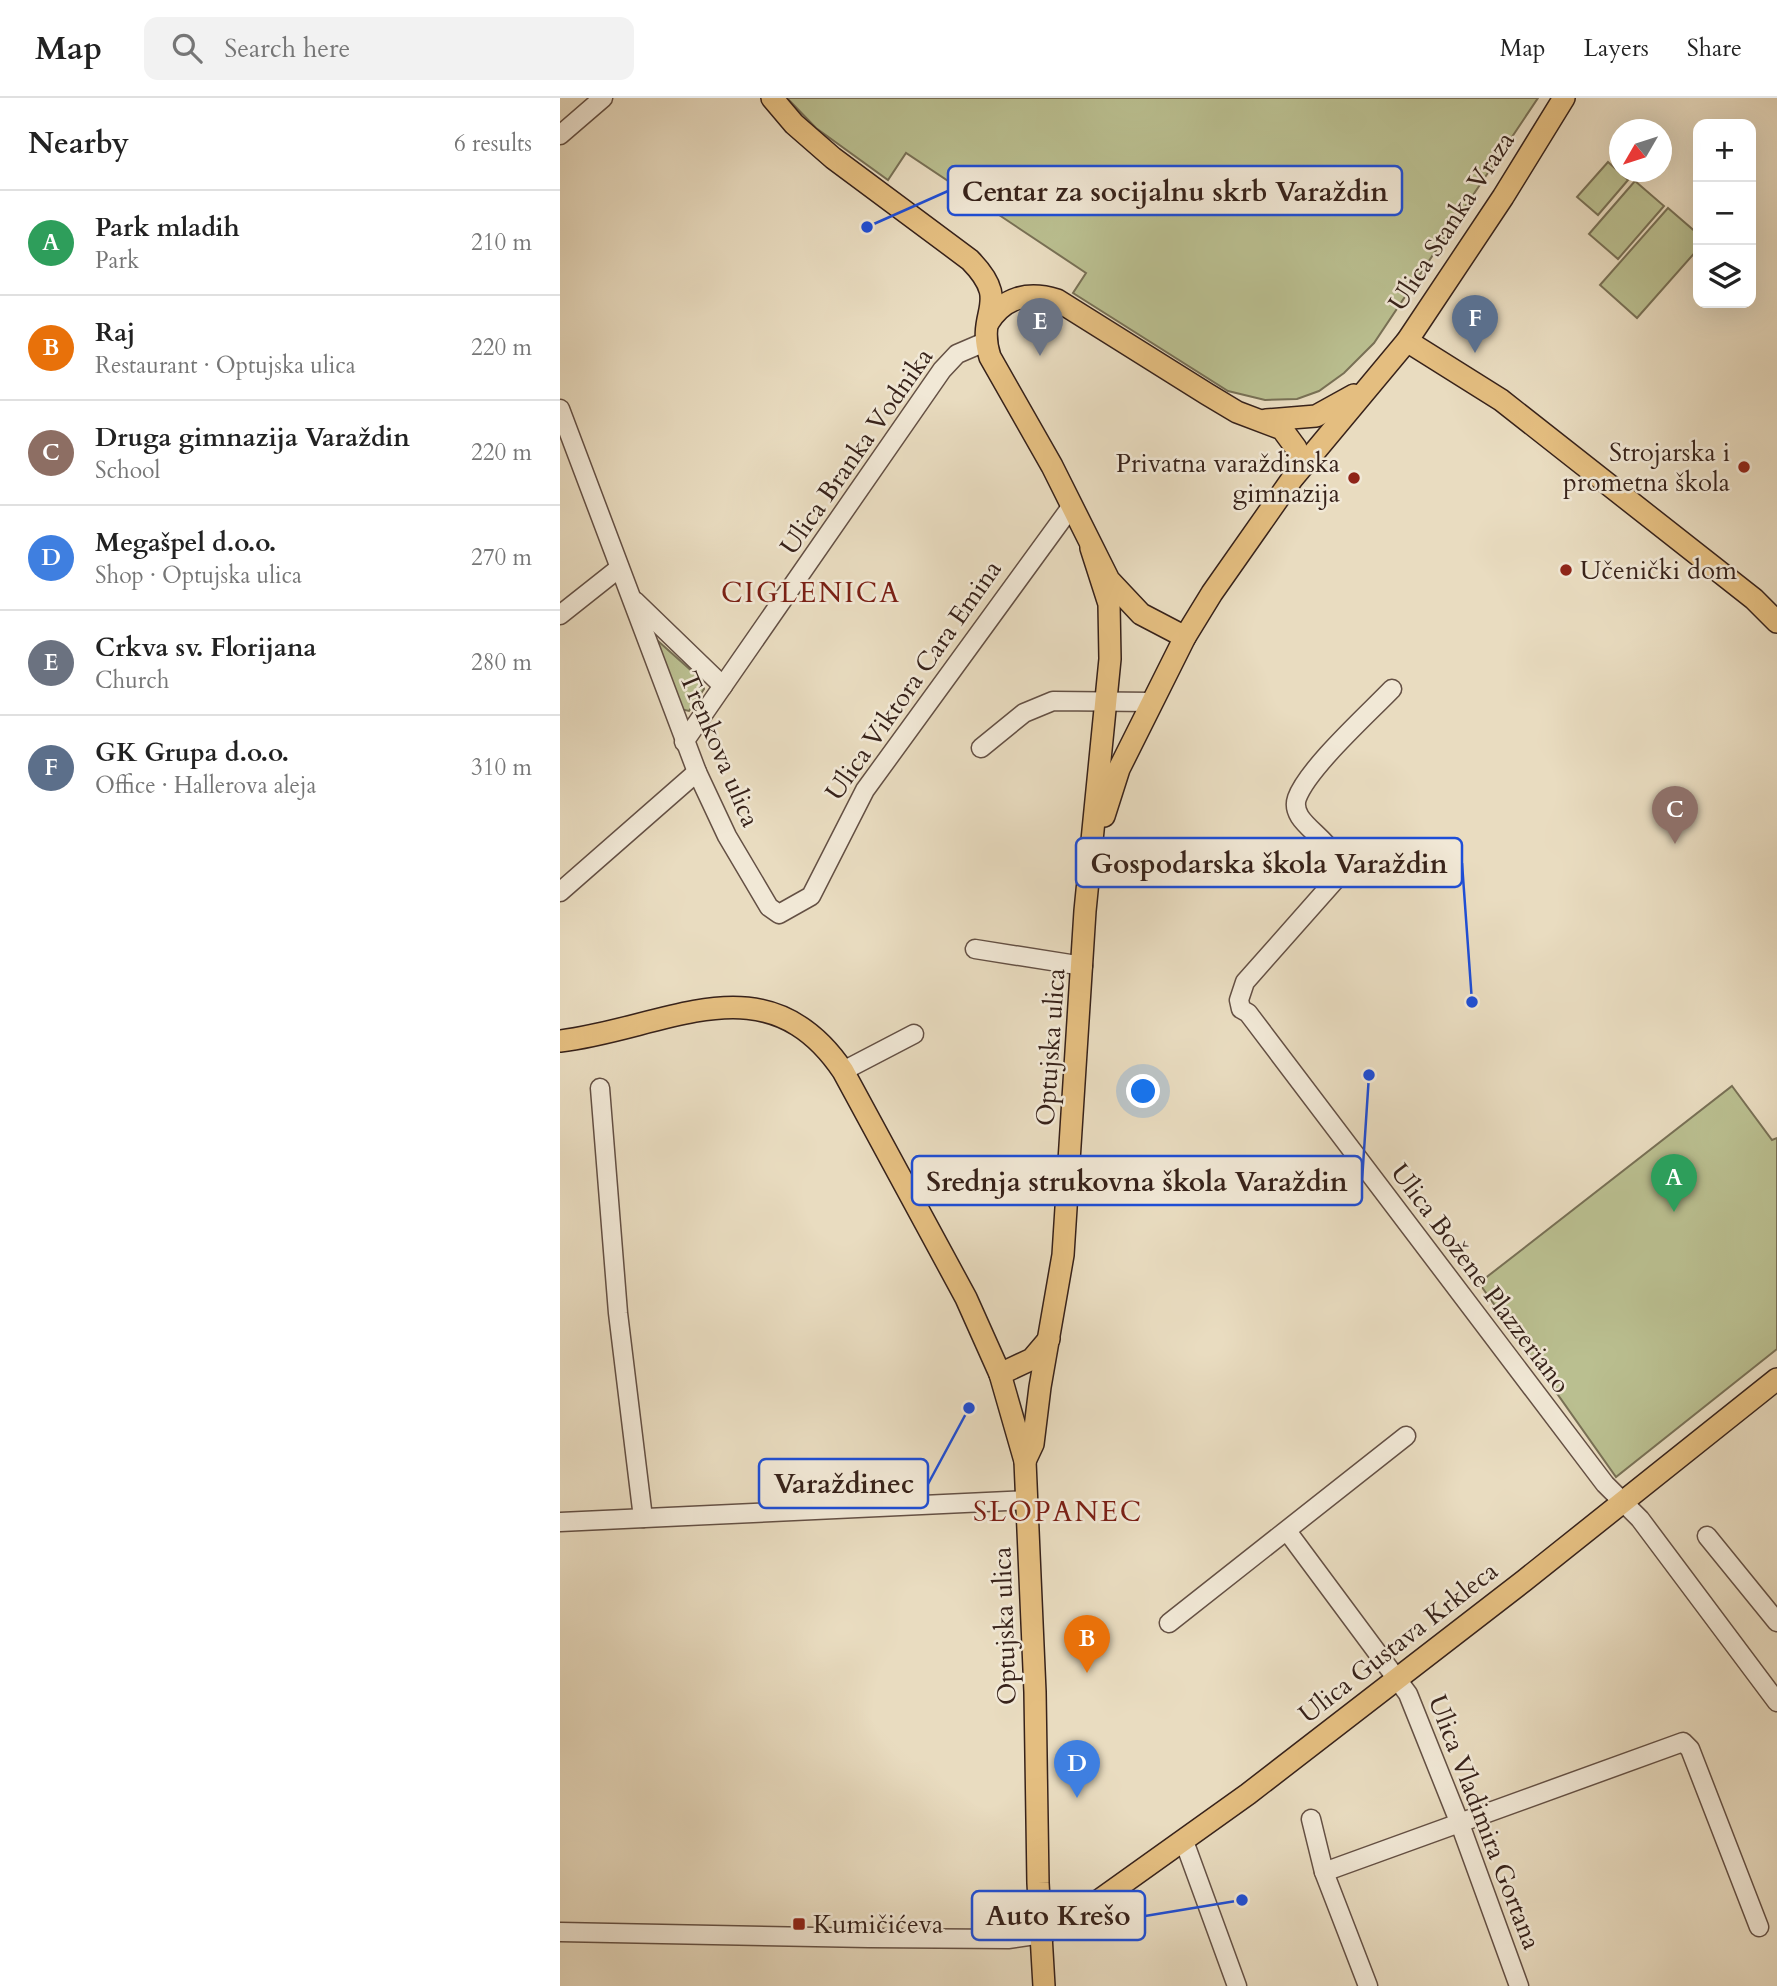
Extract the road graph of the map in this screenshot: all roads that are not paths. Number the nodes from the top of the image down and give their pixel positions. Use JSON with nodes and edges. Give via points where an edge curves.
{"nodes":[{"id":1,"x":603,"y":98,"type":"edge"},
{"id":2,"x":772,"y":98,"type":"edge"},
{"id":3,"x":1564,"y":98,"type":"edge"},
{"id":4,"x":560,"y":135,"type":"edge"},
{"id":5,"x":986,"y":334,"type":"junction"},
{"id":6,"x":1407,"y":341,"type":"junction"},
{"id":7,"x":1382,"y":372,"type":"junction"},
{"id":8,"x":560,"y":410,"type":"edge"},
{"id":9,"x":1256,"y":419,"type":"junction"},
{"id":10,"x":1292,"y":478,"type":"junction"},
{"id":11,"x":1071,"y":507,"type":"junction"},
{"id":12,"x":1091,"y":548,"type":"junction"},
{"id":13,"x":618,"y":569,"type":"junction"},
{"id":14,"x":629,"y":595,"type":"junction"},
{"id":15,"x":560,"y":615,"type":"edge"},
{"id":16,"x":1777,"y":622,"type":"edge"},
{"id":17,"x":1185,"y":638,"type":"junction"},
{"id":18,"x":723,"y":686,"type":"junction"},
{"id":19,"x":1392,"y":689,"type":"dead end"},
{"id":20,"x":1106,"y":701,"type":"junction"},
{"id":21,"x":1152,"y":702,"type":"junction"},
{"id":22,"x":684,"y":742,"type":"junction"},
{"id":23,"x":981,"y":748,"type":"dead end"},
{"id":24,"x":697,"y":772,"type":"junction"},
{"id":25,"x":1089,"y":876,"type":"junction"},
{"id":26,"x":560,"y":892,"type":"edge"},
{"id":27,"x":779,"y":914,"type":"joint"},
{"id":28,"x":975,"y":949,"type":"dead end"},
{"id":29,"x":1083,"y":966,"type":"junction"},
{"id":30,"x":914,"y":1034,"type":"dead end"},
{"id":31,"x":560,"y":1041,"type":"edge"},
{"id":32,"x":843,"y":1071,"type":"junction"},
{"id":33,"x":600,"y":1088,"type":"dead end"},
{"id":34,"x":1050,"y":1338,"type":"junction"},
{"id":35,"x":1000,"y":1374,"type":"junction"},
{"id":36,"x":1777,"y":1379,"type":"edge"},
{"id":37,"x":1406,"y":1437,"type":"dead end"},
{"id":38,"x":1025,"y":1461,"type":"junction"},
{"id":39,"x":1027,"y":1500,"type":"junction"},
{"id":40,"x":1623,"y":1502,"type":"junction"},
{"id":41,"x":643,"y":1518,"type":"junction"},
{"id":42,"x":560,"y":1522,"type":"edge"},
{"id":43,"x":1287,"y":1531,"type":"junction"},
{"id":44,"x":1707,"y":1536,"type":"dead end"},
{"id":45,"x":1777,"y":1622,"type":"edge"},
{"id":46,"x":1169,"y":1623,"type":"dead end"},
{"id":47,"x":1399,"y":1678,"type":"junction"},
{"id":48,"x":1777,"y":1702,"type":"edge"},
{"id":49,"x":1311,"y":1819,"type":"dead end"},
{"id":50,"x":1460,"y":1824,"type":"junction"},
{"id":51,"x":1184,"y":1841,"type":"junction"},
{"id":52,"x":1324,"y":1872,"type":"junction"},
{"id":53,"x":1759,"y":1927,"type":"dead end"},
{"id":54,"x":560,"y":1932,"type":"edge"},
{"id":55,"x":1042,"y":1934,"type":"junction"},
{"id":56,"x":1044,"y":1986,"type":"edge"},
{"id":57,"x":1237,"y":1986,"type":"edge"},
{"id":58,"x":1368,"y":1986,"type":"edge"},
{"id":59,"x":1519,"y":1986,"type":"edge"}],
"edges":[{"from":1,"to":4,"type":"street"},
{"from":2,"to":5,"type":"main road","via":[[833,158],[984,274],[993,299]]},
{"from":3,"to":6,"type":"main road","name":"Ulica Stanka Vraza"},
{"from":5,"to":9,"type":"main road","via":[[996,310],[1023,296],[1057,300],[1207,394]]},
{"from":5,"to":11,"type":"main road","via":[[998,374]]},
{"from":5,"to":18,"type":"street","name":"Ulica Branka Vodnika","via":[[942,370]]},
{"from":6,"to":7,"type":"main road","name":"Ulica Stanka Vraza"},
{"from":6,"to":16,"type":"main road","via":[[1501,400],[1754,599]]},
{"from":7,"to":9,"type":"main road","name":"Ulica Stanka Vraza","via":[[1346,401],[1316,416]]},
{"from":7,"to":10,"type":"main road","name":"Ulica Stanka Vraza"},
{"from":8,"to":13,"type":"street","name":"Trenkova ulica"},
{"from":9,"to":10,"type":"main road","via":[[1282,429],[1291,439],[1298,458]]},
{"from":10,"to":17,"type":"main road","name":"Optujska ulica"},
{"from":11,"to":12,"type":"main road"},
{"from":11,"to":27,"type":"street","name":"Ulica Viktora Cara Emina","via":[[865,790],[811,896]]},
{"from":12,"to":17,"type":"main road","via":[[1129,604]]},
{"from":12,"to":20,"type":"main road","name":"Optujska ulica","via":[[1109,604],[1111,659]]},
{"from":13,"to":14,"type":"street","name":"Trenkova ulica"},
{"from":13,"to":15,"type":"street"},
{"from":14,"to":18,"type":"street","name":"Trenkova ulica"},
{"from":14,"to":22,"type":"street","name":"Trenkova ulica"},
{"from":17,"to":21,"type":"main road","name":"Optujska ulica"},
{"from":18,"to":22,"type":"street","name":"Ulica Branka Vodnika"},
{"from":19,"to":40,"type":"street","name":"Ulica Božene Plazzeriano","via":[[1307,780],[1296,800],[1298,816],[1335,853],[1340,867],[1337,878],[1245,982],[1241,1009]]},
{"from":20,"to":21,"type":"street"},
{"from":20,"to":23,"type":"street","via":[[1053,701],[1024,713]]},
{"from":20,"to":25,"type":"main road","name":"Optujska ulica"},
{"from":21,"to":25,"type":"main road","name":"Optujska ulica","via":[[1119,769]]},
{"from":22,"to":24,"type":"street","name":"Trenkova ulica"},
{"from":24,"to":26,"type":"street"},
{"from":24,"to":27,"type":"street","name":"Trenkova ulica","via":[[727,836],[769,907]]},
{"from":25,"to":29,"type":"main road","name":"Optujska ulica"},
{"from":28,"to":29,"type":"street"},
{"from":29,"to":34,"type":"main road","name":"Optujska ulica","via":[[1063,1255]]},
{"from":30,"to":32,"type":"street"},
{"from":31,"to":32,"type":"main road","name":"Optujska ulica","via":[[695,1010],[742,1006],[799,1024],[827,1048]]},
{"from":32,"to":35,"type":"main road","name":"Optujska ulica","via":[[945,1256]]},
{"from":33,"to":41,"type":"street","via":[[618,1313]]},
{"from":34,"to":35,"type":"main road","via":[[1032,1359]]},
{"from":34,"to":38,"type":"main road","name":"Optujska ulica","via":[[1033,1444]]},
{"from":35,"to":38,"type":"main road","name":"Optujska ulica"},
{"from":36,"to":40,"type":"main road","name":"Ulica Gustava Krkleca"},
{"from":37,"to":43,"type":"street"},
{"from":38,"to":39,"type":"main road","name":"Optujska ulica"},
{"from":39,"to":41,"type":"street"},
{"from":39,"to":55,"type":"main road","name":"Optujska ulica"},
{"from":40,"to":47,"type":"main road","name":"Ulica Gustava Krkleca"},
{"from":40,"to":48,"type":"street"},
{"from":41,"to":42,"type":"street"},
{"from":43,"to":46,"type":"street"},
{"from":43,"to":47,"type":"street","name":"Ulica Vladimira Gortana"},
{"from":44,"to":45,"type":"street"},
{"from":47,"to":50,"type":"street","name":"Ulica Vladimira Gortana"},
{"from":47,"to":51,"type":"main road","name":"Ulica Gustava Krkleca"},
{"from":49,"to":52,"type":"street"},
{"from":50,"to":52,"type":"street"},
{"from":50,"to":53,"type":"street","via":[[1683,1742],[1690,1749]]},
{"from":50,"to":59,"type":"street","name":"Ulica Vladimira Gortana"},
{"from":51,"to":55,"type":"main road","name":"Ulica Gustava Krkleca"},
{"from":51,"to":57,"type":"street"},
{"from":52,"to":58,"type":"street"},
{"from":54,"to":55,"type":"street","via":[[1008,1939]]},
{"from":55,"to":56,"type":"main road","name":"Optujska ulica"}]}
